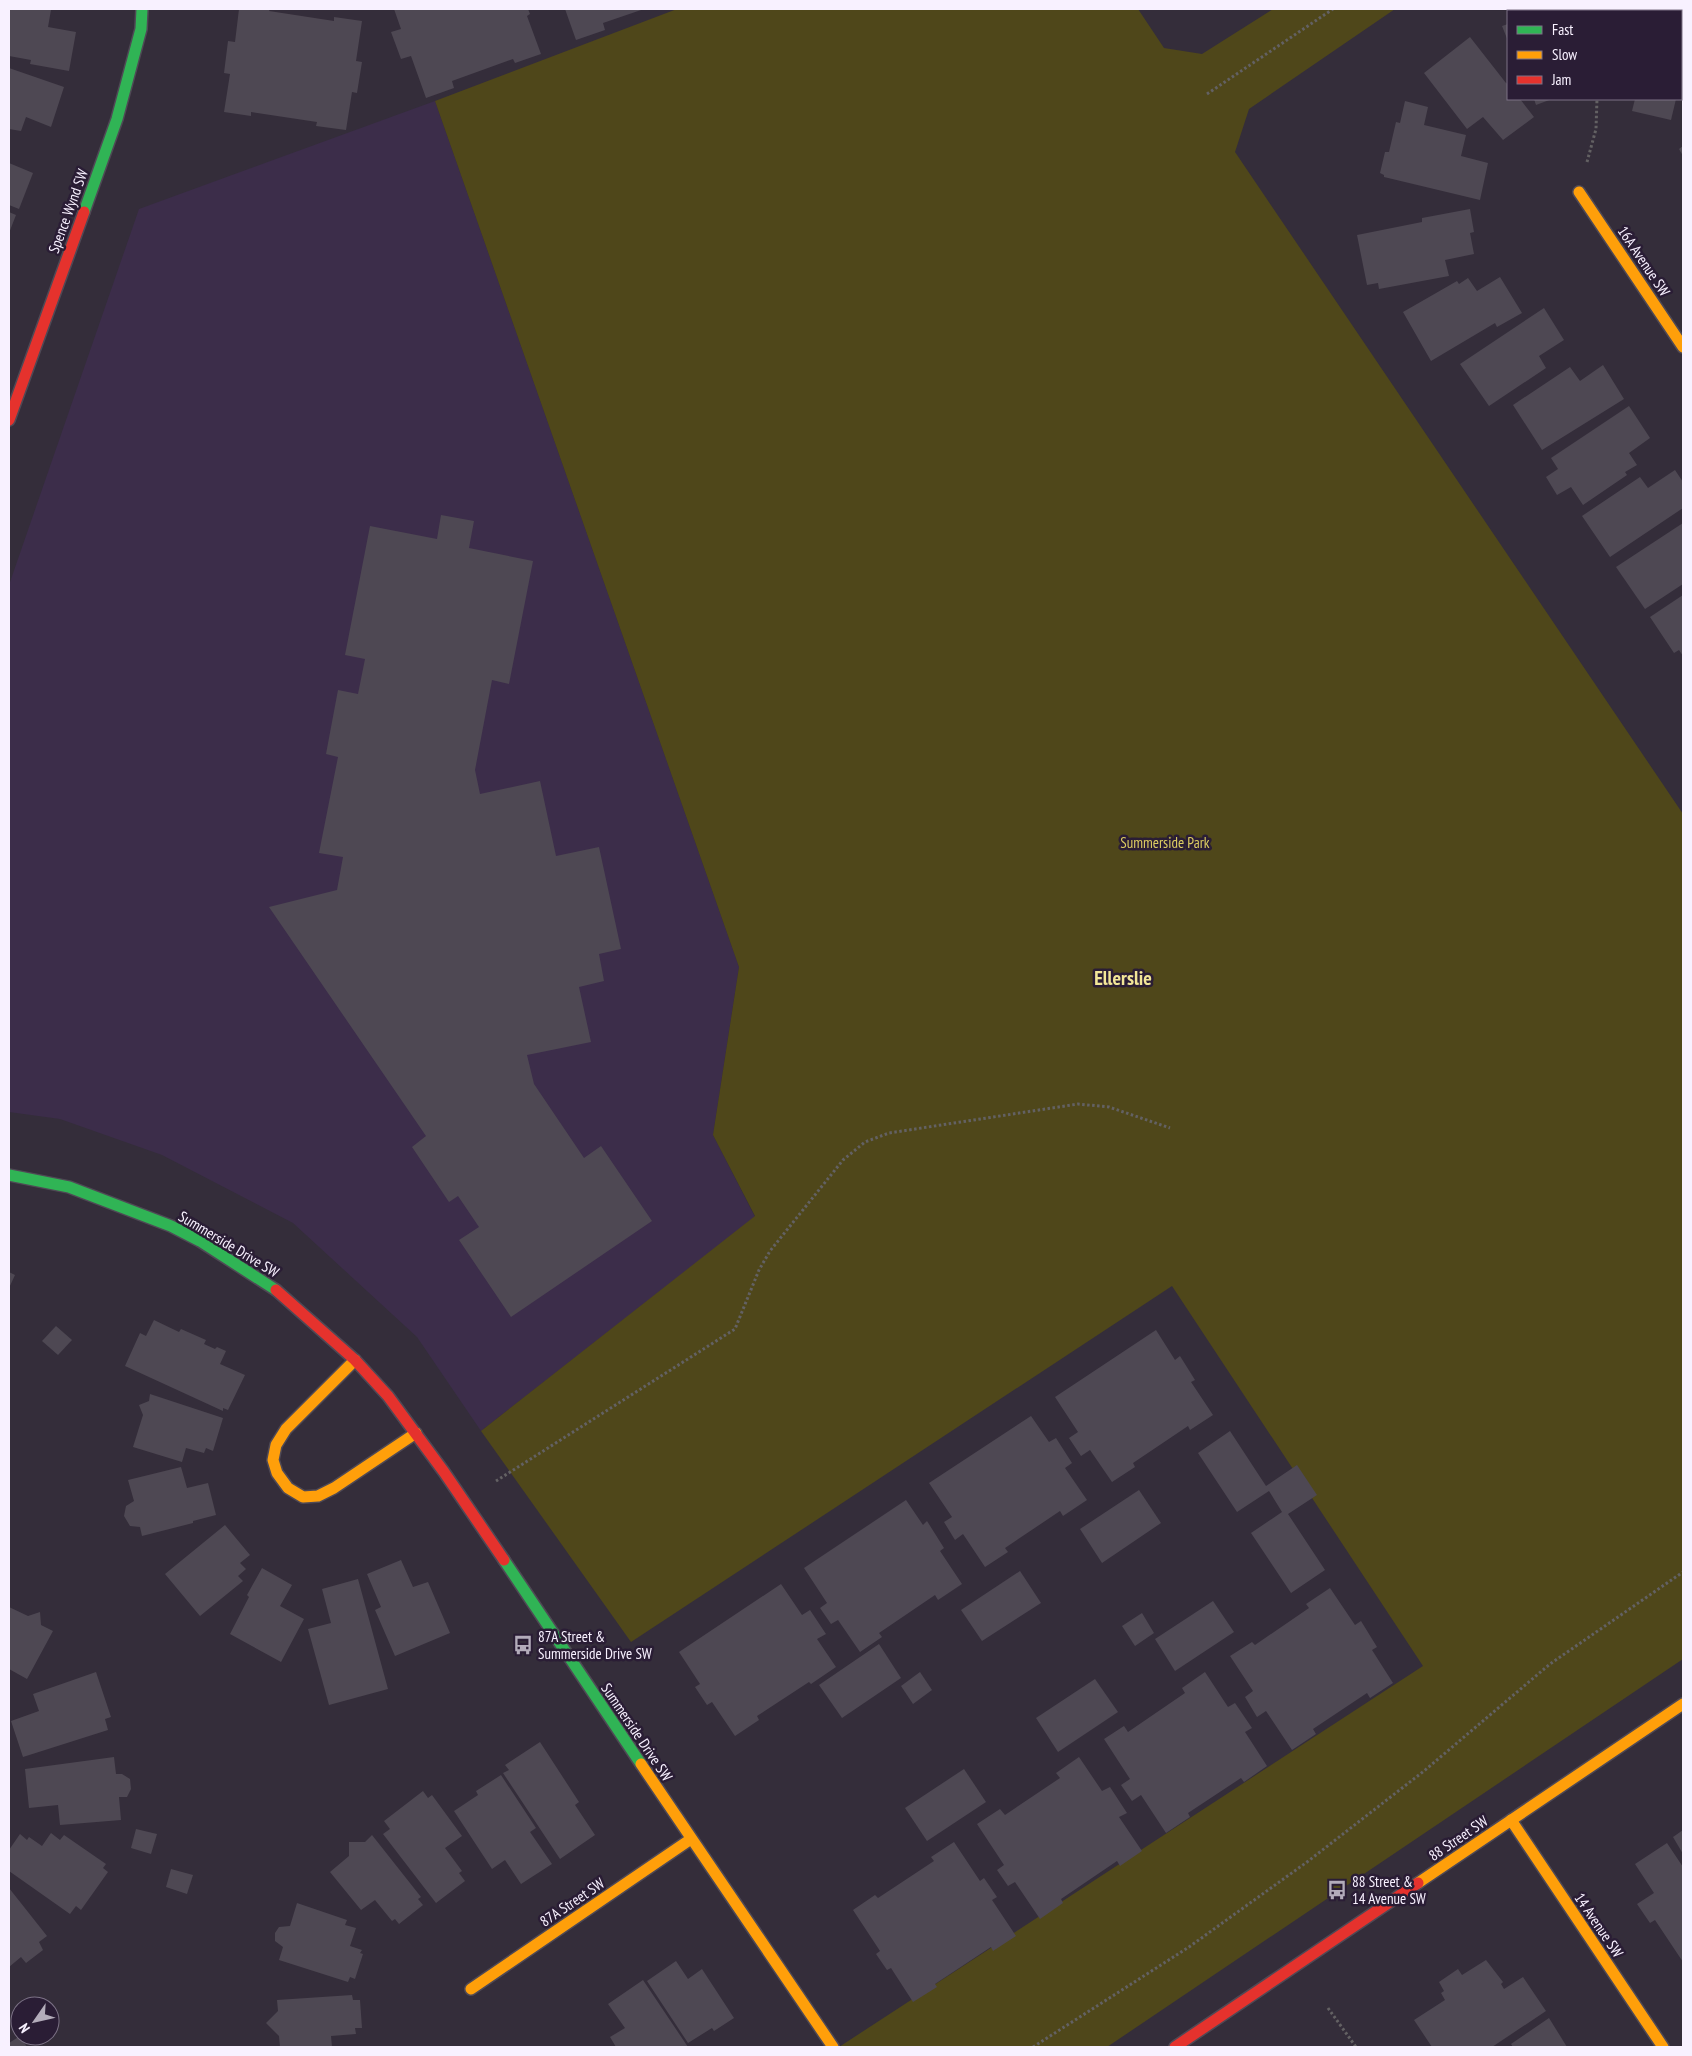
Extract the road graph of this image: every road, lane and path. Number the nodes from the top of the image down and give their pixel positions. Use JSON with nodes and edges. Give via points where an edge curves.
{"nodes":[{"id":1,"x":142,"y":9,"type":"edge"},
{"id":2,"x":1333,"y":9,"type":"edge"},
{"id":3,"x":1207,"y":94,"type":"dead end"},
{"id":4,"x":1597,"y":100,"type":"edge"},
{"id":5,"x":1579,"y":192,"type":"joint"},
{"id":6,"x":1683,"y":346,"type":"edge"},
{"id":7,"x":9,"y":420,"type":"edge"},
{"id":8,"x":1170,"y":1128,"type":"dead end"},
{"id":9,"x":9,"y":1175,"type":"edge"},
{"id":10,"x":355,"y":1360,"type":"junction"},
{"id":11,"x":416,"y":1433,"type":"junction"},
{"id":12,"x":496,"y":1481,"type":"dead end"},
{"id":13,"x":1683,"y":1572,"type":"edge"},
{"id":14,"x":1683,"y":1704,"type":"edge"},
{"id":15,"x":1511,"y":1820,"type":"junction"},
{"id":16,"x":691,"y":1839,"type":"junction"},
{"id":17,"x":470,"y":1989,"type":"dead end"},
{"id":18,"x":1328,"y":2008,"type":"dead end"},
{"id":19,"x":833,"y":2047,"type":"edge"},
{"id":20,"x":1033,"y":2047,"type":"edge"},
{"id":21,"x":1175,"y":2047,"type":"edge"},
{"id":22,"x":1356,"y":2047,"type":"edge"},
{"id":23,"x":1663,"y":2047,"type":"edge"}],
"edges":[{"from":1,"to":7,"type":"street","name":"Spence Wynd SW","via":[[141,29],[117,119]]},
{"from":2,"to":3,"type":"path"},
{"from":4,"to":5,"type":"path","via":[[1596,129]]},
{"from":5,"to":6,"type":"street","name":"16A Avenue SW"},
{"from":8,"to":12,"type":"path","via":[[1109,1107],[1078,1104],[889,1132],[864,1142],[843,1160],[764,1259],[735,1329]]},
{"from":9,"to":10,"type":"street","name":"Summerside Drive SW","via":[[69,1187],[171,1226],[200,1241],[278,1291]]},
{"from":10,"to":11,"type":"street","name":"Summerside Drive SW"},
{"from":10,"to":11,"type":"street","via":[[286,1429],[276,1446],[273,1460],[277,1473],[288,1488],[302,1496],[318,1496]]},
{"from":11,"to":16,"type":"street","name":"Summerside Drive SW"},
{"from":13,"to":20,"type":"path","via":[[1550,1664],[1424,1771],[1307,1862],[1189,1947]]},
{"from":14,"to":15,"type":"street","name":"88 Street SW"},
{"from":15,"to":21,"type":"street","name":"88 Street SW"},
{"from":15,"to":23,"type":"street","name":"14 Avenue SW"},
{"from":16,"to":17,"type":"street","name":"87A Street SW"},
{"from":16,"to":19,"type":"street","name":"Summerside Drive SW"},
{"from":18,"to":22,"type":"path"}]}
